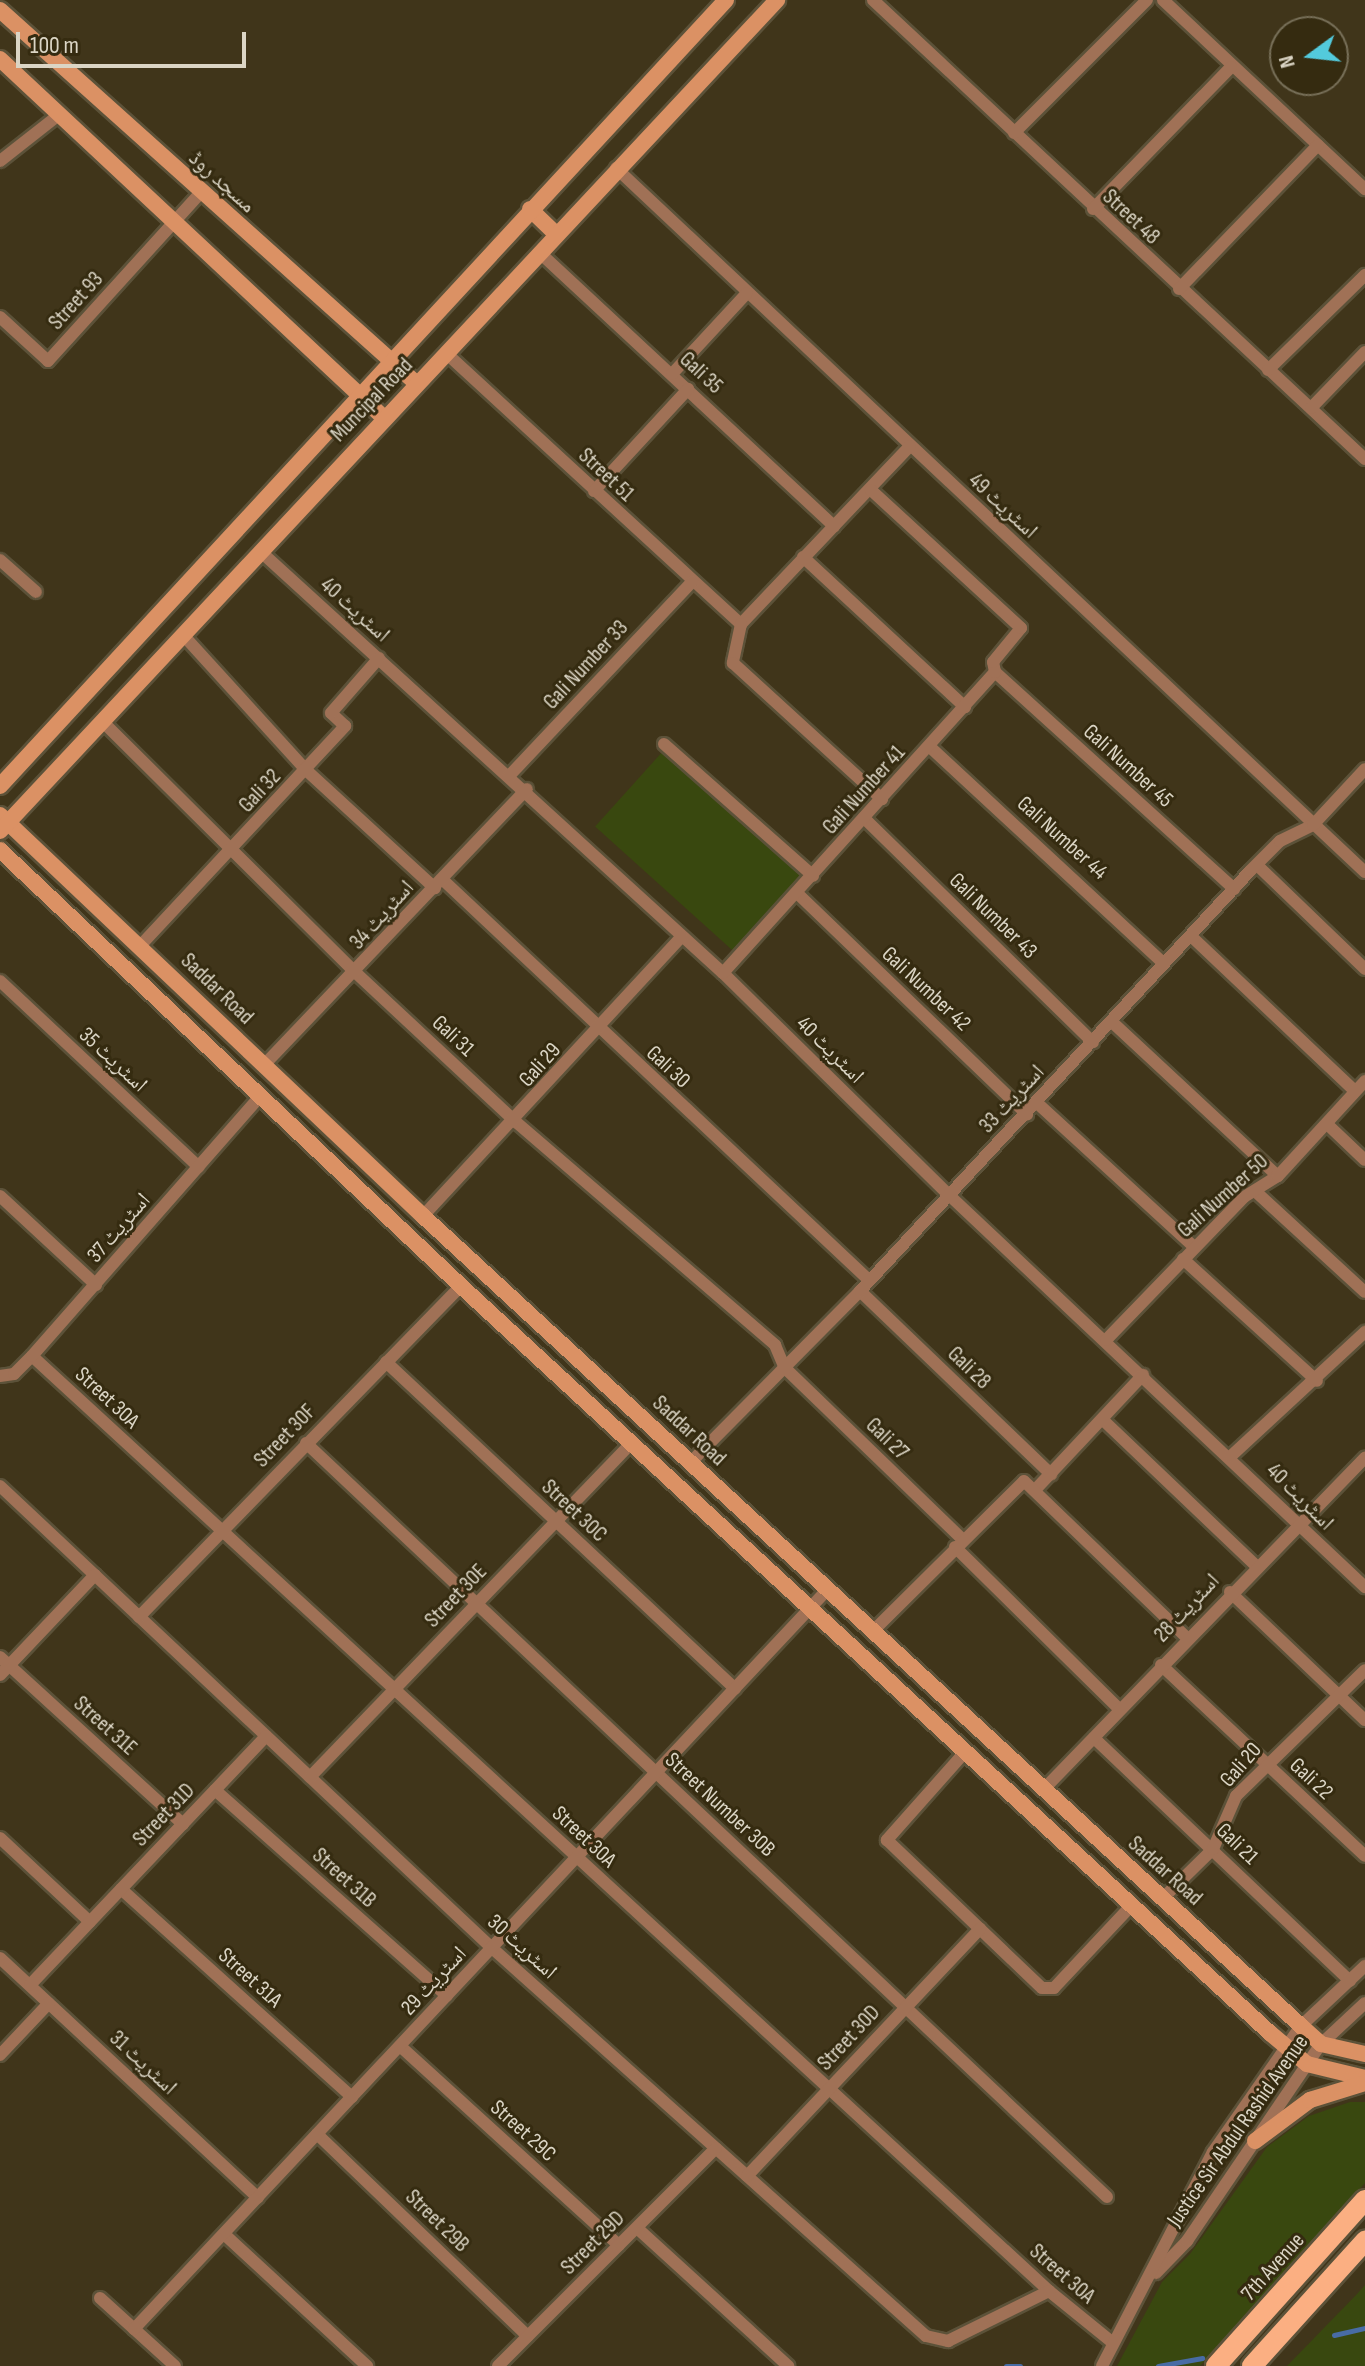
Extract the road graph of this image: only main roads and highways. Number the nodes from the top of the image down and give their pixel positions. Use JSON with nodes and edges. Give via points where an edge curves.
{"nodes":[{"id":1,"x":1365,"y":2200,"type":"edge"},
{"id":2,"x":1365,"y":2241,"type":"edge"},
{"id":3,"x":1216,"y":2366,"type":"edge"},
{"id":4,"x":1252,"y":2366,"type":"edge"}],
"edges":[{"from":1,"to":3,"type":"main road","name":"7th Avenue"},
{"from":2,"to":4,"type":"main road"}]}
